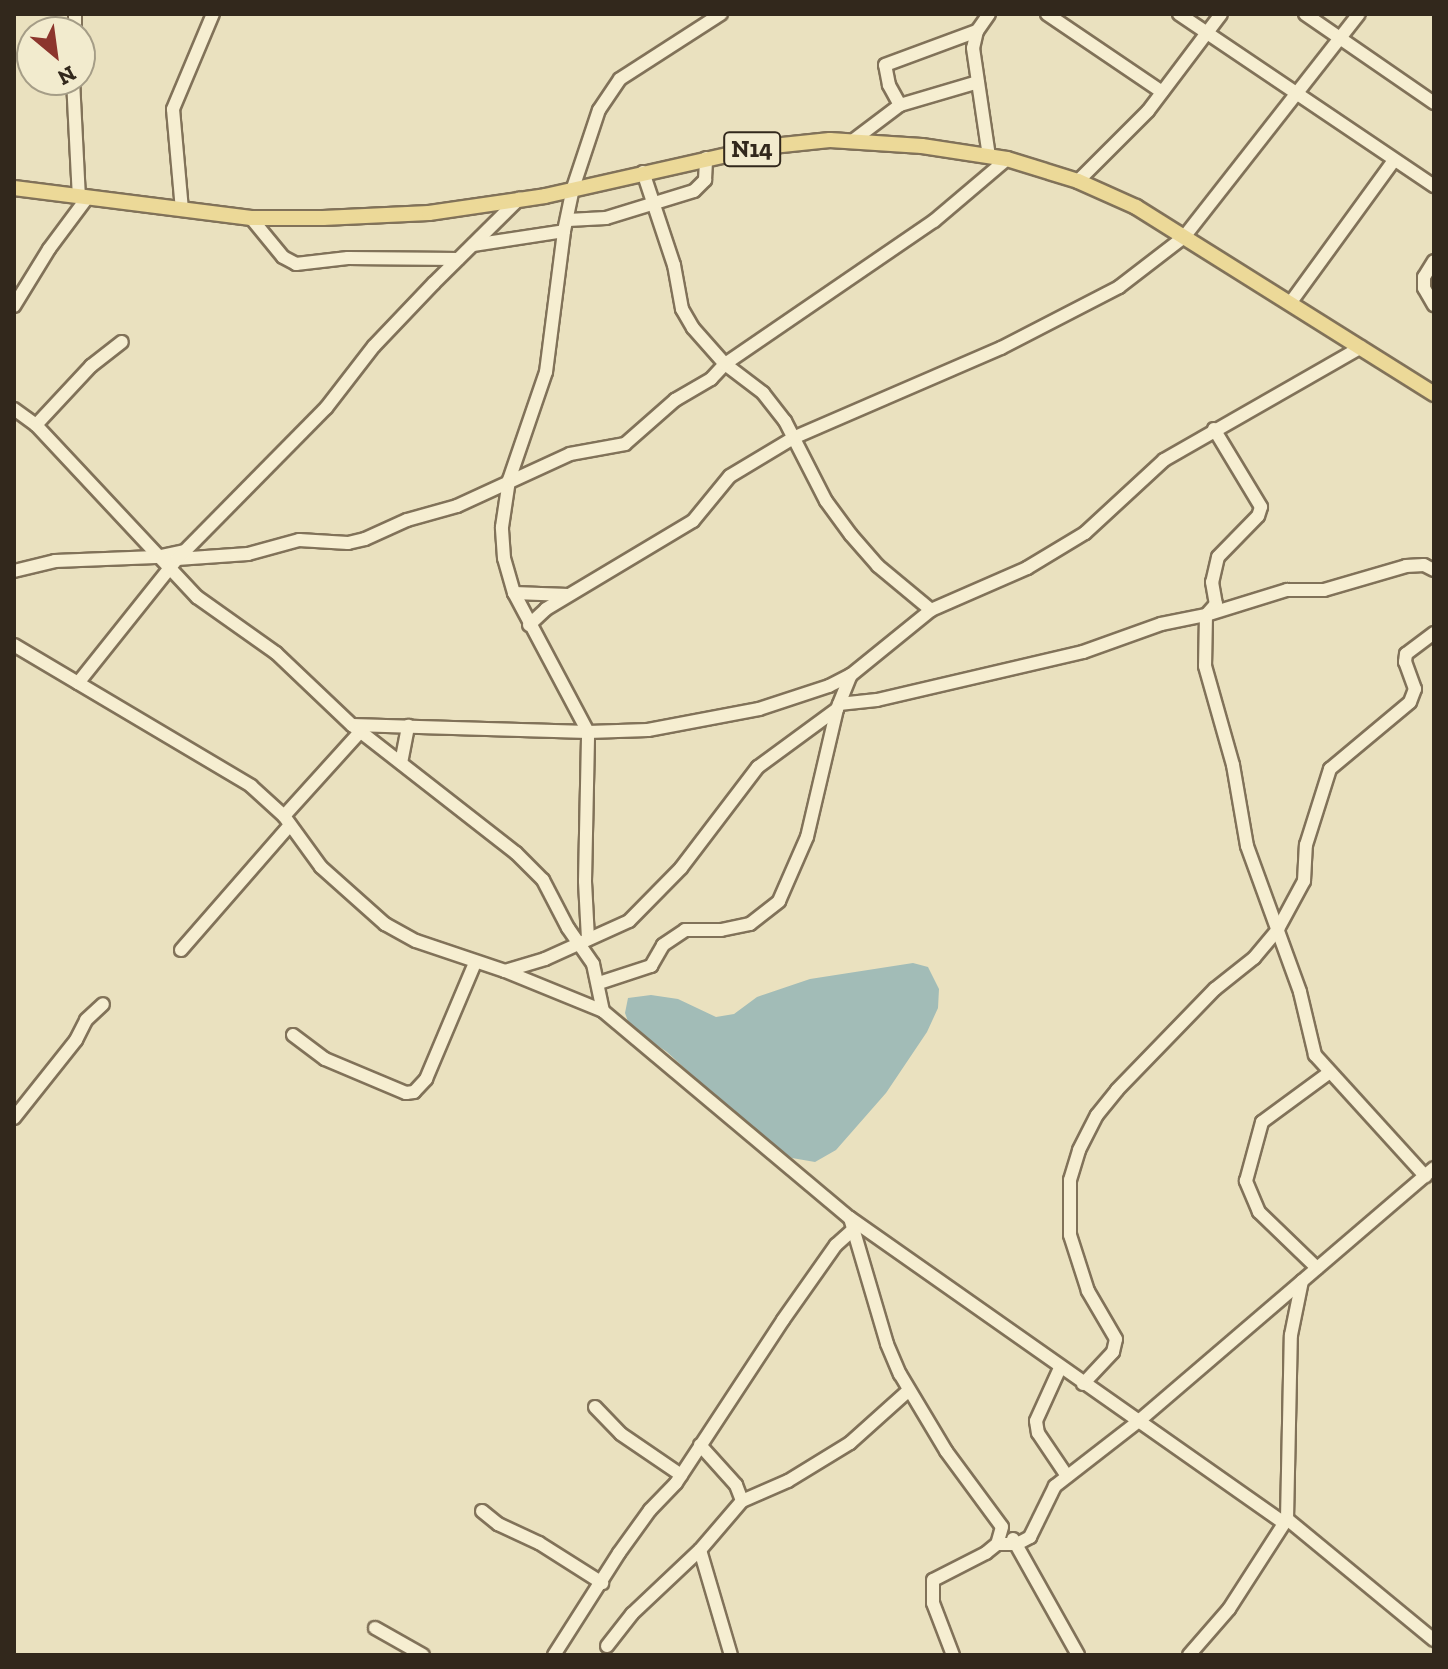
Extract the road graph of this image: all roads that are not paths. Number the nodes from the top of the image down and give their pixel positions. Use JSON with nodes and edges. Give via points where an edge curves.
{"nodes":[{"id":1,"x":213,"y":14,"type":"edge"},
{"id":2,"x":721,"y":14,"type":"edge"},
{"id":3,"x":989,"y":14,"type":"edge"},
{"id":4,"x":1047,"y":14,"type":"edge"},
{"id":5,"x":1179,"y":14,"type":"edge"},
{"id":6,"x":1221,"y":14,"type":"edge"},
{"id":7,"x":1305,"y":14,"type":"edge"},
{"id":8,"x":1359,"y":14,"type":"edge"},
{"id":9,"x":977,"y":31,"type":"junction"},
{"id":10,"x":1207,"y":35,"type":"junction"},
{"id":11,"x":1341,"y":39,"type":"junction"},
{"id":12,"x":978,"y":82,"type":"junction"},
{"id":13,"x":1162,"y":92,"type":"junction"},
{"id":14,"x":1296,"y":94,"type":"junction"},
{"id":15,"x":74,"y":96,"type":"edge"},
{"id":16,"x":1434,"y":103,"type":"edge"},
{"id":17,"x":900,"y":105,"type":"junction"},
{"id":18,"x":851,"y":142,"type":"junction"},
{"id":19,"x":989,"y":156,"type":"junction"},
{"id":20,"x":706,"y":158,"type":"junction"},
{"id":21,"x":1007,"y":159,"type":"junction"},
{"id":22,"x":1394,"y":160,"type":"junction"},
{"id":23,"x":643,"y":172,"type":"junction"},
{"id":24,"x":1078,"y":181,"type":"junction"},
{"id":25,"x":1434,"y":186,"type":"edge"},
{"id":26,"x":14,"y":188,"type":"edge"},
{"id":27,"x":573,"y":188,"type":"junction"},
{"id":28,"x":83,"y":198,"type":"junction"},
{"id":29,"x":519,"y":199,"type":"junction"},
{"id":30,"x":650,"y":203,"type":"junction"},
{"id":31,"x":182,"y":210,"type":"junction"},
{"id":32,"x":251,"y":218,"type":"junction"},
{"id":33,"x":566,"y":225,"type":"junction"},
{"id":34,"x":1184,"y":237,"type":"junction"},
{"id":35,"x":473,"y":245,"type":"junction"},
{"id":36,"x":458,"y":259,"type":"junction"},
{"id":37,"x":1434,"y":261,"type":"edge"},
{"id":38,"x":1291,"y":302,"type":"junction"},
{"id":39,"x":1434,"y":305,"type":"edge"},
{"id":40,"x":14,"y":306,"type":"edge"},
{"id":41,"x":122,"y":342,"type":"dead end"},
{"id":42,"x":1361,"y":347,"type":"junction"},
{"id":43,"x":725,"y":364,"type":"junction"},
{"id":44,"x":1434,"y":394,"type":"edge"},
{"id":45,"x":14,"y":409,"type":"edge"},
{"id":46,"x":36,"y":425,"type":"junction"},
{"id":47,"x":1214,"y":429,"type":"junction"},
{"id":48,"x":795,"y":437,"type":"junction"},
{"id":49,"x":509,"y":480,"type":"junction"},
{"id":50,"x":156,"y":557,"type":"junction"},
{"id":51,"x":177,"y":560,"type":"junction"},
{"id":52,"x":1434,"y":570,"type":"edge"},
{"id":53,"x":14,"y":571,"type":"edge"},
{"id":54,"x":514,"y":593,"type":"junction"},
{"id":55,"x":568,"y":595,"type":"junction"},
{"id":56,"x":931,"y":610,"type":"junction"},
{"id":57,"x":1206,"y":615,"type":"junction"},
{"id":58,"x":529,"y":625,"type":"junction"},
{"id":59,"x":1434,"y":633,"type":"edge"},
{"id":60,"x":14,"y":645,"type":"edge"},
{"id":61,"x":851,"y":675,"type":"junction"},
{"id":62,"x":78,"y":683,"type":"junction"},
{"id":63,"x":838,"y":706,"type":"junction"},
{"id":64,"x":408,"y":726,"type":"junction"},
{"id":65,"x":356,"y":728,"type":"junction"},
{"id":66,"x":588,"y":732,"type":"junction"},
{"id":67,"x":401,"y":763,"type":"junction"},
{"id":68,"x":287,"y":820,"type":"junction"},
{"id":69,"x":568,"y":928,"type":"junction"},
{"id":70,"x":1278,"y":929,"type":"junction"},
{"id":71,"x":583,"y":941,"type":"junction"},
{"id":72,"x":181,"y":950,"type":"dead end"},
{"id":73,"x":551,"y":956,"type":"junction"},
{"id":74,"x":475,"y":963,"type":"junction"},
{"id":75,"x":505,"y":971,"type":"junction"},
{"id":76,"x":599,"y":983,"type":"junction"},
{"id":77,"x":540,"y":986,"type":"junction"},
{"id":78,"x":103,"y":1004,"type":"dead end"},
{"id":79,"x":603,"y":1011,"type":"junction"},
{"id":80,"x":293,"y":1035,"type":"dead end"},
{"id":81,"x":1330,"y":1072,"type":"junction"},
{"id":82,"x":14,"y":1118,"type":"edge"},
{"id":83,"x":1430,"y":1172,"type":"edge"},
{"id":84,"x":852,"y":1224,"type":"junction"},
{"id":85,"x":1317,"y":1268,"type":"junction"},
{"id":86,"x":1302,"y":1281,"type":"junction"},
{"id":87,"x":1060,"y":1368,"type":"junction"},
{"id":88,"x":1083,"y":1384,"type":"junction"},
{"id":89,"x":909,"y":1390,"type":"junction"},
{"id":90,"x":595,"y":1407,"type":"dead end"},
{"id":91,"x":1140,"y":1420,"type":"junction"},
{"id":92,"x":700,"y":1445,"type":"junction"},
{"id":93,"x":681,"y":1475,"type":"junction"},
{"id":94,"x":1067,"y":1476,"type":"junction"},
{"id":95,"x":742,"y":1501,"type":"junction"},
{"id":96,"x":482,"y":1511,"type":"dead end"},
{"id":97,"x":1286,"y":1521,"type":"junction"},
{"id":98,"x":1002,"y":1527,"type":"junction"},
{"id":99,"x":997,"y":1544,"type":"junction"},
{"id":100,"x":1017,"y":1544,"type":"junction"},
{"id":101,"x":700,"y":1550,"type":"junction"},
{"id":102,"x":602,"y":1583,"type":"junction"},
{"id":103,"x":375,"y":1628,"type":"dead end"},
{"id":104,"x":1434,"y":1640,"type":"edge"},
{"id":105,"x":607,"y":1646,"type":"dead end"},
{"id":106,"x":423,"y":1655,"type":"edge"},
{"id":107,"x":554,"y":1655,"type":"edge"},
{"id":108,"x":731,"y":1655,"type":"edge"},
{"id":109,"x":953,"y":1655,"type":"edge"},
{"id":110,"x":1078,"y":1655,"type":"edge"},
{"id":111,"x":1189,"y":1655,"type":"edge"}],
"edges":[{"from":1,"to":31,"type":"street","via":[[173,109]]},
{"from":2,"to":27,"type":"street","via":[[620,79],[608,93]]},
{"from":3,"to":9,"type":"street"},
{"from":4,"to":13,"type":"street"},
{"from":5,"to":10,"type":"street"},
{"from":6,"to":10,"type":"street"},
{"from":7,"to":11,"type":"street"},
{"from":8,"to":11,"type":"street"},
{"from":9,"to":12,"type":"street","via":[[973,48]]},
{"from":9,"to":17,"type":"street","via":[[885,65]]},
{"from":10,"to":13,"type":"street"},
{"from":10,"to":14,"type":"street"},
{"from":11,"to":14,"type":"street"},
{"from":11,"to":16,"type":"street"},
{"from":12,"to":17,"type":"street"},
{"from":12,"to":19,"type":"street"},
{"from":13,"to":24,"type":"street"},
{"from":14,"to":22,"type":"street"},
{"from":14,"to":34,"type":"street"},
{"from":15,"to":28,"type":"street"},
{"from":17,"to":18,"type":"street"},
{"from":18,"to":19,"type":"main road","number":"N14"},
{"from":18,"to":20,"type":"main road","number":"N14","via":[[763,147]]},
{"from":19,"to":21,"type":"main road","number":"N14"},
{"from":20,"to":23,"type":"main road","number":"N14"},
{"from":20,"to":30,"type":"street","via":[[708,171],[701,187]]},
{"from":21,"to":24,"type":"main road","number":"N14"},
{"from":21,"to":43,"type":"street","via":[[922,230]]},
{"from":22,"to":25,"type":"street"},
{"from":22,"to":38,"type":"street"},
{"from":23,"to":27,"type":"main road","number":"N14"},
{"from":23,"to":30,"type":"street"},
{"from":24,"to":34,"type":"main road","number":"N14","via":[[1136,207]]},
{"from":26,"to":28,"type":"main road","number":"N14"},
{"from":27,"to":29,"type":"main road","number":"N14"},
{"from":27,"to":33,"type":"street"},
{"from":28,"to":31,"type":"main road","number":"N14"},
{"from":28,"to":40,"type":"street"},
{"from":29,"to":32,"type":"main road","number":"N14","via":[[429,213]]},
{"from":29,"to":35,"type":"street"},
{"from":30,"to":33,"type":"street"},
{"from":30,"to":43,"type":"street","via":[[674,265],[682,309]]},
{"from":31,"to":32,"type":"main road","number":"N14"},
{"from":32,"to":36,"type":"street","via":[[283,257],[296,264],[348,258]]},
{"from":33,"to":35,"type":"street"},
{"from":33,"to":49,"type":"street","via":[[546,372]]},
{"from":34,"to":38,"type":"main road","number":"N14"},
{"from":34,"to":48,"type":"street","via":[[1119,287],[1065,316]]},
{"from":35,"to":36,"type":"street"},
{"from":36,"to":51,"type":"street","via":[[374,346],[326,408]]},
{"from":37,"to":39,"type":"street","via":[[1424,288]]},
{"from":38,"to":42,"type":"main road","number":"N14"},
{"from":41,"to":46,"type":"street","via":[[91,366]]},
{"from":42,"to":44,"type":"main road","number":"N14"},
{"from":42,"to":47,"type":"street"},
{"from":43,"to":48,"type":"street","via":[[763,393]]},
{"from":43,"to":49,"type":"street","via":[[625,444],[570,454]]},
{"from":45,"to":46,"type":"street"},
{"from":46,"to":50,"type":"street"},
{"from":47,"to":56,"type":"street","via":[[1164,460],[1085,533],[1027,568]]},
{"from":47,"to":57,"type":"street","via":[[1261,507],[1218,557],[1212,582],[1216,604]]},
{"from":48,"to":55,"type":"street","via":[[730,476],[693,521]]},
{"from":48,"to":56,"type":"street","via":[[826,501],[851,535],[878,566]]},
{"from":49,"to":51,"type":"street","via":[[457,506],[356,541],[299,540],[248,554]]},
{"from":49,"to":54,"type":"street","via":[[502,527]]},
{"from":50,"to":51,"type":"street"},
{"from":50,"to":51,"type":"street"},
{"from":50,"to":53,"type":"street","via":[[55,561]]},
{"from":51,"to":62,"type":"street"},
{"from":51,"to":65,"type":"street","via":[[197,597],[276,653]]},
{"from":52,"to":57,"type":"street","via":[[1406,566],[1324,590],[1287,590]]},
{"from":54,"to":55,"type":"street"},
{"from":54,"to":58,"type":"street"},
{"from":55,"to":58,"type":"street"},
{"from":56,"to":61,"type":"street"},
{"from":57,"to":63,"type":"street","via":[[1161,624],[1083,652]]},
{"from":57,"to":70,"type":"street","via":[[1205,666],[1233,765],[1247,846]]},
{"from":58,"to":66,"type":"street"},
{"from":59,"to":70,"type":"street","via":[[1406,654],[1415,689],[1410,702],[1330,769],[1306,845],[1304,881]]},
{"from":60,"to":62,"type":"street"},
{"from":61,"to":63,"type":"street"},
{"from":61,"to":66,"type":"street","via":[[745,712],[648,730]]},
{"from":62,"to":68,"type":"street","via":[[251,786]]},
{"from":63,"to":71,"type":"street","via":[[799,740],[769,755],[642,911]]},
{"from":63,"to":76,"type":"street","via":[[807,837],[779,901],[750,924],[685,930],[663,945],[651,966]]},
{"from":64,"to":65,"type":"street"},
{"from":64,"to":66,"type":"street"},
{"from":64,"to":67,"type":"street"},
{"from":65,"to":67,"type":"street"},
{"from":65,"to":68,"type":"street"},
{"from":66,"to":71,"type":"street"},
{"from":67,"to":69,"type":"street","via":[[516,853],[543,880]]},
{"from":68,"to":72,"type":"street"},
{"from":68,"to":74,"type":"street","via":[[321,867],[385,924]]},
{"from":69,"to":71,"type":"street"},
{"from":69,"to":73,"type":"street"},
{"from":70,"to":81,"type":"street","via":[[1300,992],[1309,1040]]},
{"from":70,"to":88,"type":"street","via":[[1117,1090],[1079,1150],[1070,1180],[1070,1235],[1088,1291],[1116,1339],[1113,1352]]},
{"from":71,"to":73,"type":"street"},
{"from":71,"to":76,"type":"street"},
{"from":73,"to":75,"type":"street"},
{"from":73,"to":77,"type":"street","via":[[539,970]]},
{"from":74,"to":75,"type":"street"},
{"from":74,"to":80,"type":"street","via":[[426,1079],[414,1092],[325,1059]]},
{"from":75,"to":77,"type":"street"},
{"from":76,"to":79,"type":"street"},
{"from":77,"to":79,"type":"street"},
{"from":78,"to":82,"type":"street"},
{"from":79,"to":84,"type":"street"},
{"from":81,"to":83,"type":"street"},
{"from":81,"to":85,"type":"street","via":[[1262,1122],[1246,1181],[1259,1212]]},
{"from":83,"to":85,"type":"street"},
{"from":84,"to":87,"type":"street"},
{"from":84,"to":89,"type":"street","via":[[887,1344]]},
{"from":84,"to":92,"type":"street"},
{"from":85,"to":86,"type":"street"},
{"from":86,"to":91,"type":"street"},
{"from":86,"to":97,"type":"street","via":[[1291,1335]]},
{"from":87,"to":88,"type":"street"},
{"from":87,"to":94,"type":"street","via":[[1036,1421],[1038,1433]]},
{"from":88,"to":91,"type":"street"},
{"from":89,"to":95,"type":"street","via":[[850,1443],[788,1481]]},
{"from":89,"to":98,"type":"street"},
{"from":90,"to":93,"type":"street","via":[[621,1434]]},
{"from":91,"to":94,"type":"street"},
{"from":91,"to":97,"type":"street"},
{"from":92,"to":93,"type":"street"},
{"from":92,"to":95,"type":"street","via":[[727,1474]]},
{"from":93,"to":102,"type":"street","via":[[650,1510]]},
{"from":94,"to":100,"type":"street","via":[[1055,1486],[1030,1537]]},
{"from":95,"to":101,"type":"street"},
{"from":96,"to":102,"type":"street"},
{"from":97,"to":104,"type":"street"},
{"from":97,"to":111,"type":"street","via":[[1229,1609]]},
{"from":98,"to":99,"type":"street"},
{"from":98,"to":100,"type":"street"},
{"from":99,"to":100,"type":"street"},
{"from":99,"to":109,"type":"street","via":[[933,1580],[933,1603]]},
{"from":100,"to":110,"type":"street"},
{"from":101,"to":105,"type":"street","via":[[632,1614]]},
{"from":101,"to":108,"type":"street"},
{"from":102,"to":107,"type":"street"},
{"from":103,"to":106,"type":"street"}]}
